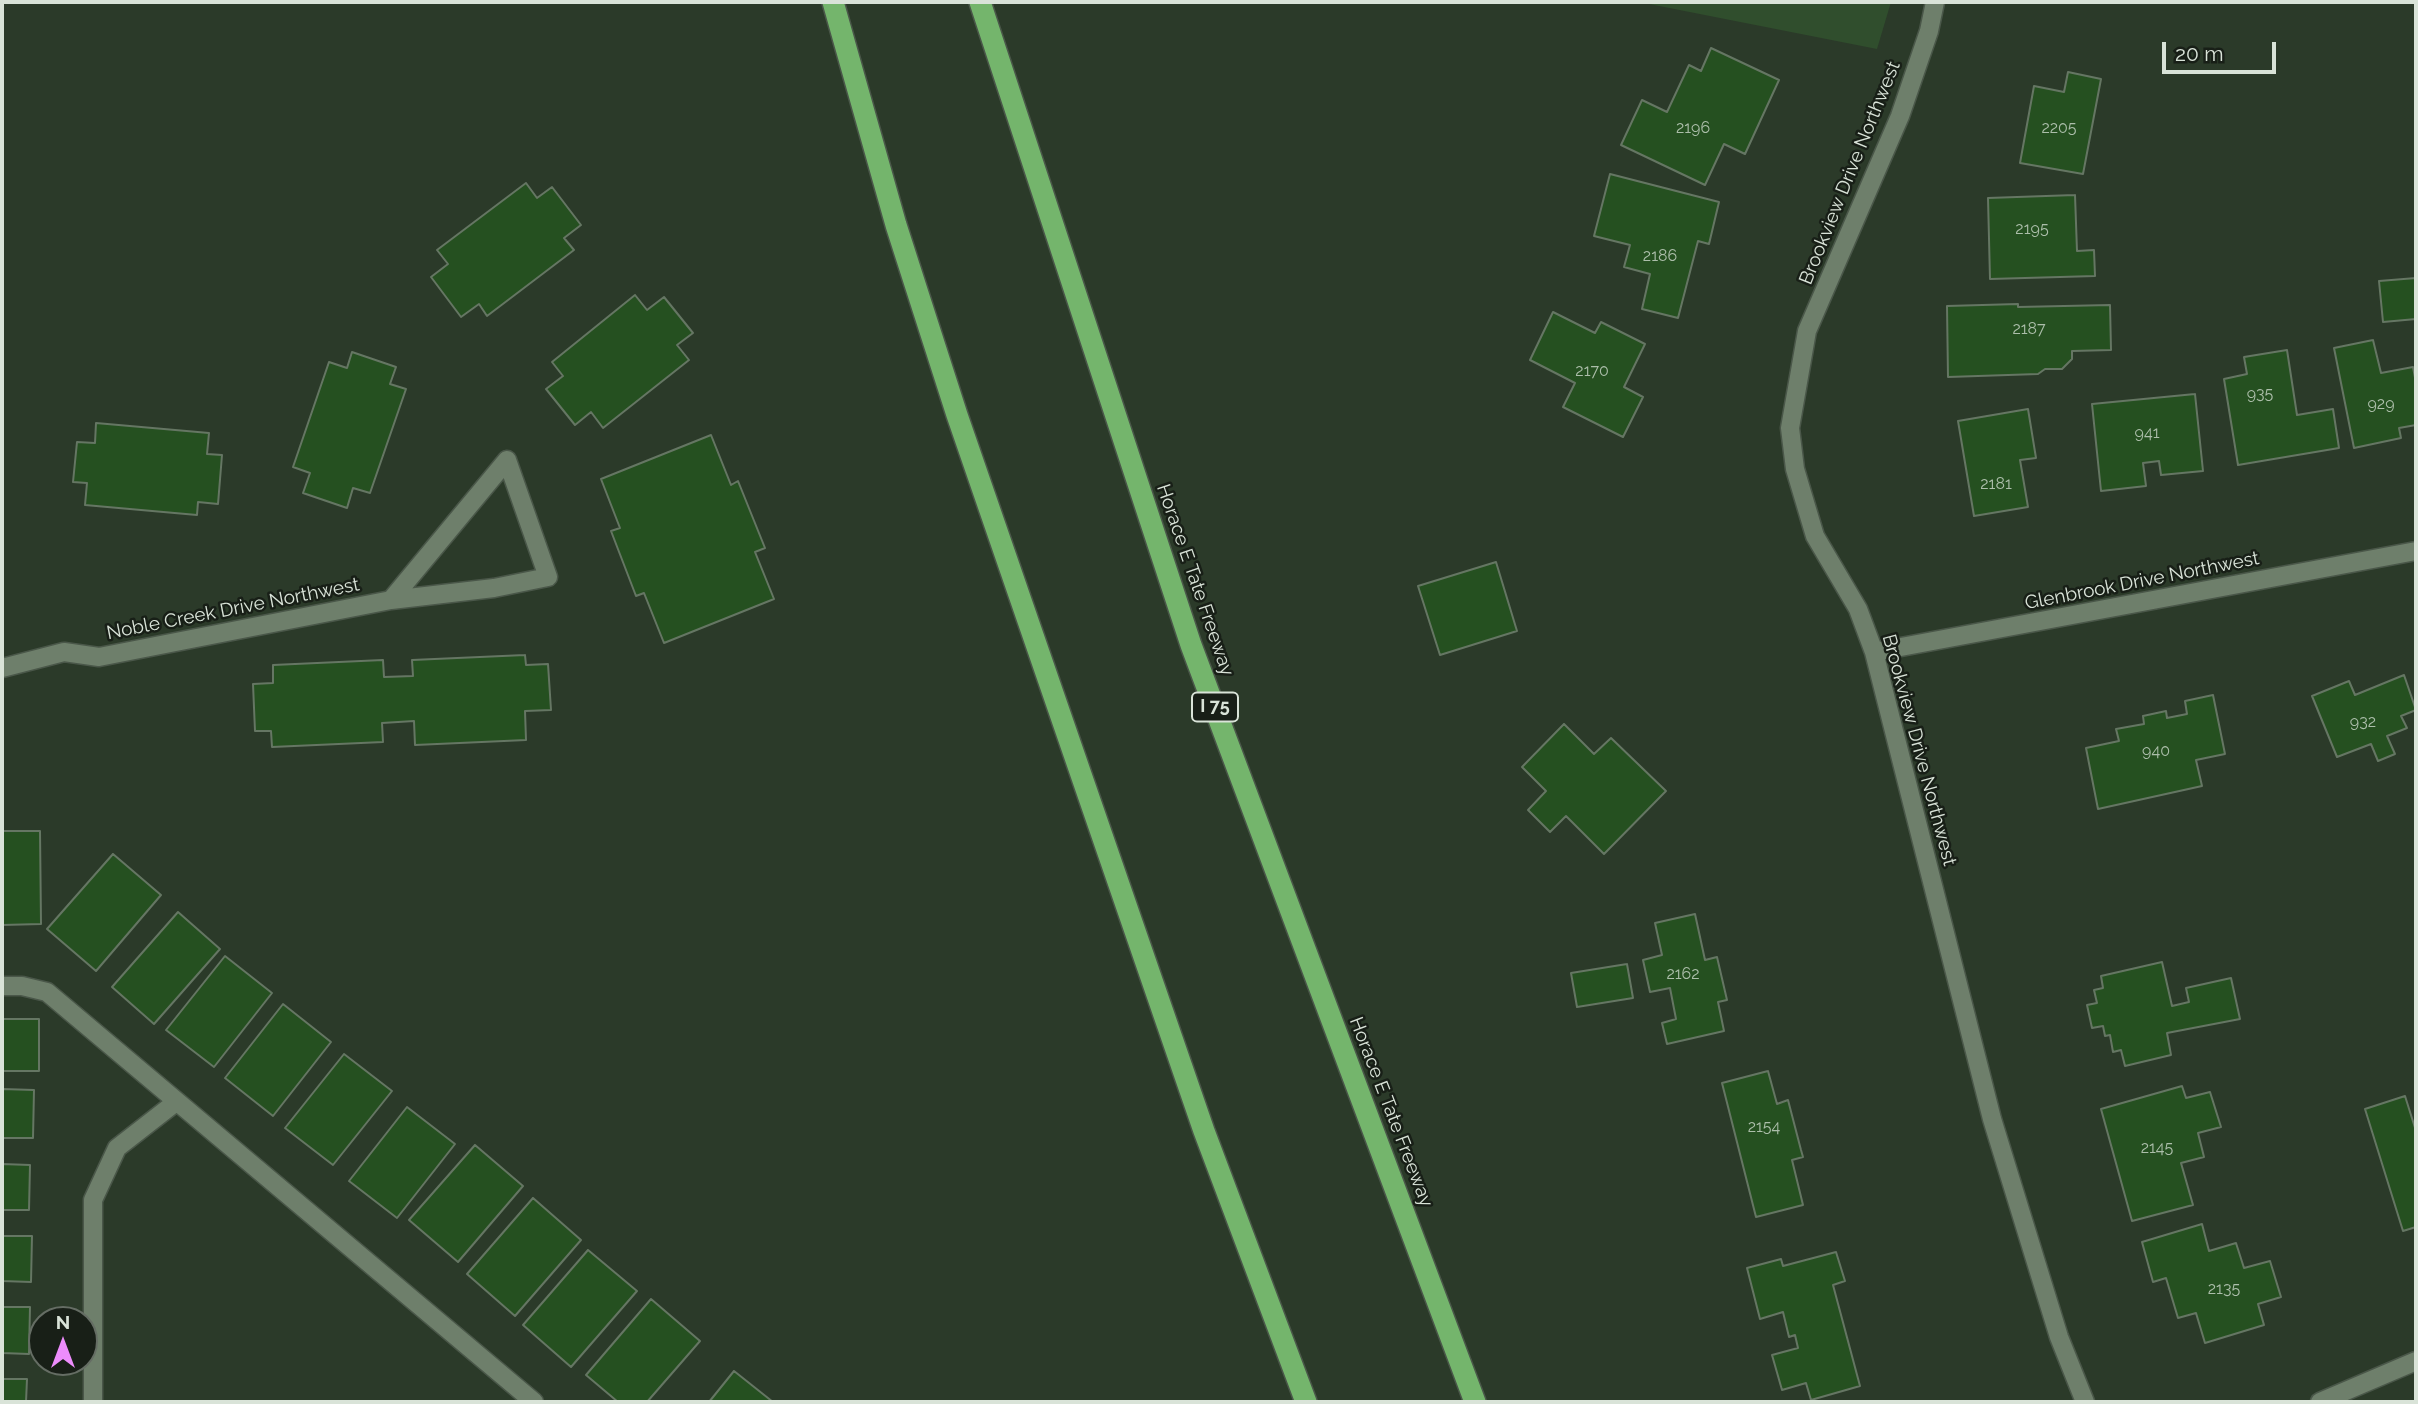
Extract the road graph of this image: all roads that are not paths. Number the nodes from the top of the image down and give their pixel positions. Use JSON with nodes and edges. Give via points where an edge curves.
{"nodes":[{"id":1,"x":832,"y":2,"type":"edge"},
{"id":2,"x":980,"y":2,"type":"edge"},
{"id":3,"x":1935,"y":2,"type":"edge"},
{"id":4,"x":2416,"y":551,"type":"edge"},
{"id":5,"x":391,"y":600,"type":"junction"},
{"id":6,"x":1874,"y":652,"type":"junction"},
{"id":7,"x":2,"y":668,"type":"edge"},
{"id":8,"x":2,"y":986,"type":"edge"},
{"id":9,"x":176,"y":1102,"type":"junction"},
{"id":10,"x":2416,"y":1361,"type":"edge"},
{"id":11,"x":93,"y":1402,"type":"edge"},
{"id":12,"x":534,"y":1402,"type":"edge"},
{"id":13,"x":1306,"y":1402,"type":"edge"},
{"id":14,"x":1475,"y":1402,"type":"edge"},
{"id":15,"x":2085,"y":1402,"type":"edge"},
{"id":16,"x":2320,"y":1402,"type":"edge"}],
"edges":[{"from":1,"to":13,"type":"highway","via":[[895,225],[961,428],[1203,1131]]},
{"from":2,"to":14,"type":"highway","name":"Horace E Tate Freeway","number":"I 75","via":[[1191,645]]},
{"from":3,"to":6,"type":"street","name":"Brookview Drive Northwest","via":[[1900,116],[1807,331],[1790,428],[1795,469],[1815,536],[1858,609]]},
{"from":4,"to":6,"type":"street","name":"Glenbrook Drive Northwest"},
{"from":5,"to":5,"type":"street","name":"Noble Creek Drive Northwest","via":[[548,577],[507,460]]},
{"from":5,"to":7,"type":"street","name":"Noble Creek Drive Northwest","via":[[99,657],[64,652]]},
{"from":6,"to":15,"type":"street","name":"Brookview Drive Northwest","via":[[1992,1119],[2059,1337]]},
{"from":8,"to":9,"type":"street","via":[[47,992]]},
{"from":9,"to":11,"type":"street","via":[[117,1149],[93,1200]]},
{"from":9,"to":12,"type":"street"},
{"from":10,"to":16,"type":"street"}]}
